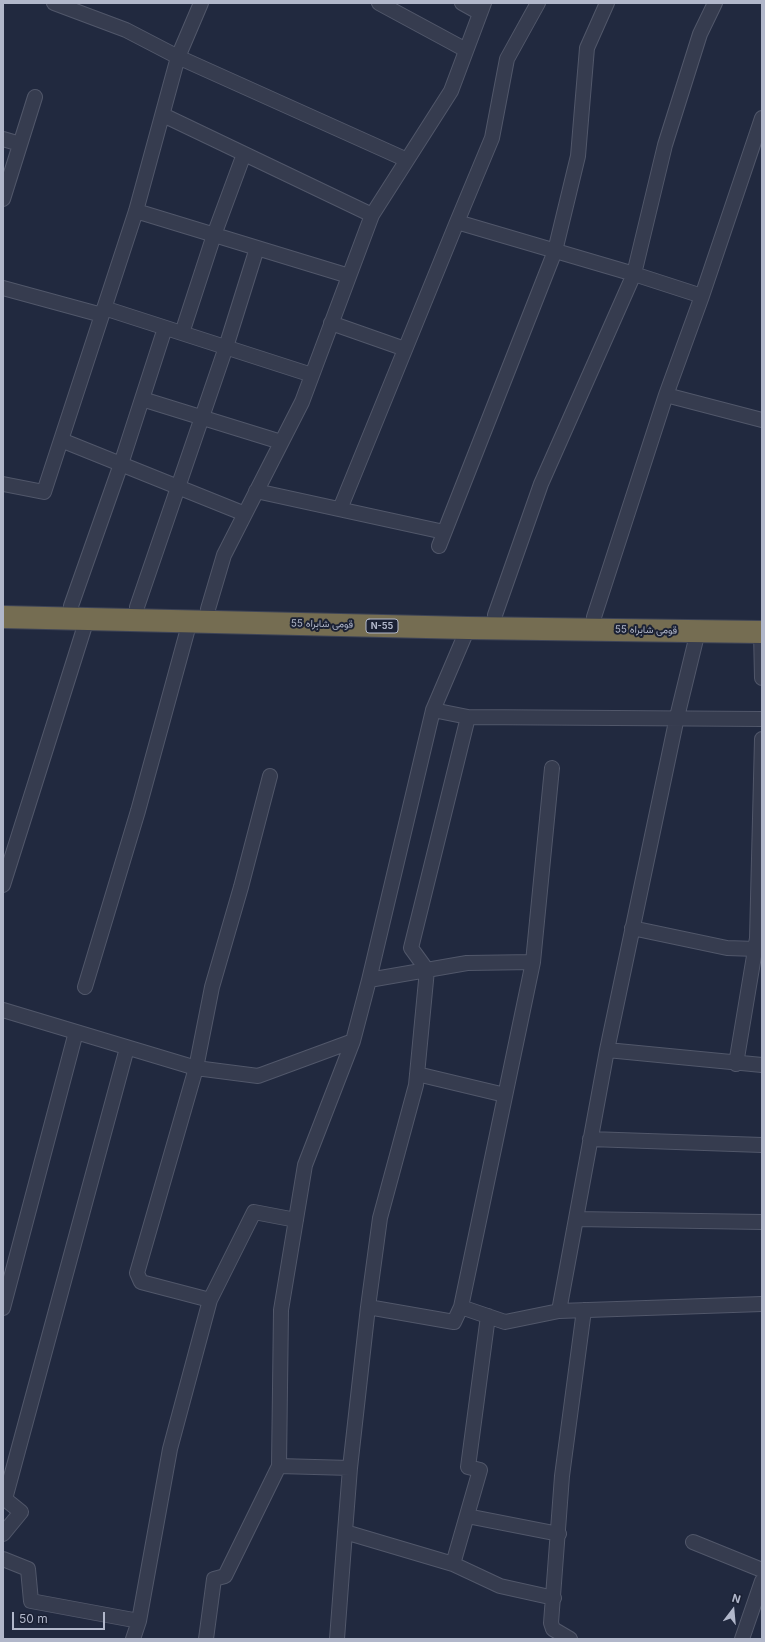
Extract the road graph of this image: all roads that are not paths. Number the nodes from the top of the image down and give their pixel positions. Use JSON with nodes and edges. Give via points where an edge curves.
{"nodes":[{"id":1,"x":54,"y":3,"type":"edge"},
{"id":2,"x":201,"y":3,"type":"edge"},
{"id":3,"x":379,"y":3,"type":"edge"},
{"id":4,"x":462,"y":3,"type":"edge"},
{"id":5,"x":538,"y":3,"type":"edge"},
{"id":6,"x":607,"y":3,"type":"edge"},
{"id":7,"x":715,"y":3,"type":"edge"},
{"id":8,"x":482,"y":8,"type":"edge"},
{"id":9,"x":466,"y":50,"type":"junction"},
{"id":10,"x":178,"y":56,"type":"junction"},
{"id":11,"x":35,"y":97,"type":"dead end"},
{"id":12,"x":163,"y":115,"type":"junction"},
{"id":13,"x":762,"y":118,"type":"edge"},
{"id":14,"x":3,"y":139,"type":"edge"},
{"id":15,"x":20,"y":144,"type":"junction"},
{"id":16,"x":244,"y":154,"type":"junction"},
{"id":17,"x":407,"y":160,"type":"junction"},
{"id":18,"x":3,"y":198,"type":"edge"},
{"id":19,"x":136,"y":211,"type":"junction"},
{"id":20,"x":372,"y":215,"type":"junction"},
{"id":21,"x":457,"y":222,"type":"junction"},
{"id":22,"x":214,"y":235,"type":"junction"},
{"id":23,"x":257,"y":248,"type":"junction"},
{"id":24,"x":556,"y":251,"type":"junction"},
{"id":25,"x":634,"y":274,"type":"junction"},
{"id":26,"x":349,"y":276,"type":"junction"},
{"id":27,"x":3,"y":288,"type":"edge"},
{"id":28,"x":702,"y":296,"type":"junction"},
{"id":29,"x":103,"y":312,"type":"junction"},
{"id":30,"x":331,"y":324,"type":"junction"},
{"id":31,"x":165,"y":328,"type":"junction"},
{"id":32,"x":182,"y":333,"type":"junction"},
{"id":33,"x":226,"y":347,"type":"junction"},
{"id":34,"x":405,"y":350,"type":"junction"},
{"id":35,"x":312,"y":375,"type":"junction"},
{"id":36,"x":666,"y":394,"type":"junction"},
{"id":37,"x":142,"y":399,"type":"junction"},
{"id":38,"x":202,"y":418,"type":"junction"},
{"id":39,"x":762,"y":420,"type":"edge"},
{"id":40,"x":61,"y":440,"type":"junction"},
{"id":41,"x":281,"y":442,"type":"junction"},
{"id":42,"x":121,"y":464,"type":"junction"},
{"id":43,"x":3,"y":484,"type":"edge"},
{"id":44,"x":179,"y":487,"type":"junction"},
{"id":45,"x":256,"y":491,"type":"junction"},
{"id":46,"x":340,"y":509,"type":"junction"},
{"id":47,"x":245,"y":514,"type":"junction"},
{"id":48,"x":444,"y":532,"type":"junction"},
{"id":49,"x":439,"y":546,"type":"dead end"},
{"id":50,"x":3,"y":604,"type":"edge"},
{"id":51,"x":137,"y":607,"type":"junction"},
{"id":52,"x":208,"y":609,"type":"junction"},
{"id":53,"x":79,"y":612,"type":"junction"},
{"id":54,"x":495,"y":615,"type":"junction"},
{"id":55,"x":232,"y":616,"type":"junction"},
{"id":56,"x":3,"y":617,"type":"edge"},
{"id":57,"x":350,"y":619,"type":"junction"},
{"id":58,"x":762,"y":619,"type":"edge"},
{"id":59,"x":190,"y":621,"type":"junction"},
{"id":60,"x":582,"y":621,"type":"junction"},
{"id":61,"x":655,"y":624,"type":"junction"},
{"id":62,"x":468,"y":628,"type":"junction"},
{"id":63,"x":698,"y":631,"type":"junction"},
{"id":64,"x":762,"y":632,"type":"edge"},
{"id":65,"x":762,"y":678,"type":"edge"},
{"id":66,"x":433,"y":710,"type":"junction"},
{"id":67,"x":468,"y":717,"type":"junction"},
{"id":68,"x":677,"y":717,"type":"junction"},
{"id":69,"x":762,"y":719,"type":"edge"},
{"id":70,"x":762,"y":739,"type":"edge"},
{"id":71,"x":552,"y":768,"type":"dead end"},
{"id":72,"x":270,"y":776,"type":"dead end"},
{"id":73,"x":3,"y":885,"type":"edge"},
{"id":74,"x":632,"y":928,"type":"junction"},
{"id":75,"x":758,"y":942,"type":"edge"},
{"id":76,"x":533,"y":962,"type":"junction"},
{"id":77,"x":427,"y":970,"type":"junction"},
{"id":78,"x":369,"y":980,"type":"junction"},
{"id":79,"x":85,"y":987,"type":"dead end"},
{"id":80,"x":3,"y":1010,"type":"edge"},
{"id":81,"x":76,"y":1032,"type":"junction"},
{"id":82,"x":353,"y":1041,"type":"junction"},
{"id":83,"x":128,"y":1048,"type":"junction"},
{"id":84,"x":607,"y":1050,"type":"junction"},
{"id":85,"x":736,"y":1064,"type":"junction"},
{"id":86,"x":762,"y":1065,"type":"edge"},
{"id":87,"x":196,"y":1068,"type":"junction"},
{"id":88,"x":417,"y":1074,"type":"junction"},
{"id":89,"x":506,"y":1095,"type":"junction"},
{"id":90,"x":590,"y":1139,"type":"junction"},
{"id":91,"x":762,"y":1144,"type":"edge"},
{"id":92,"x":576,"y":1219,"type":"junction"},
{"id":93,"x":296,"y":1220,"type":"junction"},
{"id":94,"x":762,"y":1222,"type":"edge"},
{"id":95,"x":210,"y":1300,"type":"junction"},
{"id":96,"x":762,"y":1304,"type":"edge"},
{"id":97,"x":368,"y":1307,"type":"junction"},
{"id":98,"x":3,"y":1308,"type":"edge"},
{"id":99,"x":461,"y":1308,"type":"junction"},
{"id":100,"x":584,"y":1310,"type":"junction"},
{"id":101,"x":559,"y":1311,"type":"junction"},
{"id":102,"x":488,"y":1316,"type":"junction"},
{"id":103,"x":279,"y":1466,"type":"junction"},
{"id":104,"x":350,"y":1468,"type":"junction"},
{"id":105,"x":4,"y":1499,"type":"edge"},
{"id":106,"x":467,"y":1516,"type":"junction"},
{"id":107,"x":345,"y":1532,"type":"junction"},
{"id":108,"x":3,"y":1534,"type":"edge"},
{"id":109,"x":559,"y":1534,"type":"junction"},
{"id":110,"x":693,"y":1542,"type":"dead end"},
{"id":111,"x":3,"y":1559,"type":"edge"},
{"id":112,"x":453,"y":1564,"type":"junction"},
{"id":113,"x":762,"y":1570,"type":"edge"},
{"id":114,"x":762,"y":1581,"type":"edge"},
{"id":115,"x":554,"y":1598,"type":"junction"},
{"id":116,"x":139,"y":1621,"type":"junction"},
{"id":117,"x":134,"y":1639,"type":"edge"},
{"id":118,"x":206,"y":1639,"type":"edge"},
{"id":119,"x":337,"y":1639,"type":"edge"},
{"id":120,"x":570,"y":1639,"type":"edge"},
{"id":121,"x":742,"y":1639,"type":"edge"}],
"edges":[{"from":1,"to":10,"type":"street","via":[[126,30]]},
{"from":2,"to":10,"type":"street"},
{"from":3,"to":9,"type":"street"},
{"from":4,"to":8,"type":"street"},
{"from":5,"to":21,"type":"street","via":[[507,59],[492,138]]},
{"from":6,"to":24,"type":"street","via":[[587,48],[578,156]]},
{"from":7,"to":25,"type":"street","via":[[700,34],[665,145]]},
{"from":8,"to":9,"type":"street"},
{"from":9,"to":17,"type":"street","via":[[451,91]]},
{"from":10,"to":12,"type":"street"},
{"from":10,"to":17,"type":"street"},
{"from":11,"to":15,"type":"street"},
{"from":12,"to":16,"type":"street"},
{"from":12,"to":19,"type":"street"},
{"from":13,"to":28,"type":"street"},
{"from":14,"to":15,"type":"street"},
{"from":15,"to":18,"type":"street"},
{"from":16,"to":20,"type":"street"},
{"from":16,"to":22,"type":"street"},
{"from":17,"to":20,"type":"street"},
{"from":19,"to":22,"type":"street"},
{"from":19,"to":29,"type":"street"},
{"from":20,"to":26,"type":"street"},
{"from":21,"to":24,"type":"street"},
{"from":21,"to":34,"type":"street"},
{"from":22,"to":23,"type":"street"},
{"from":22,"to":32,"type":"street"},
{"from":23,"to":26,"type":"street"},
{"from":23,"to":33,"type":"street"},
{"from":24,"to":25,"type":"street"},
{"from":24,"to":48,"type":"street"},
{"from":25,"to":28,"type":"street"},
{"from":25,"to":54,"type":"street","via":[[541,484]]},
{"from":26,"to":30,"type":"street"},
{"from":27,"to":29,"type":"street"},
{"from":28,"to":36,"type":"street"},
{"from":29,"to":31,"type":"street"},
{"from":29,"to":40,"type":"street"},
{"from":30,"to":34,"type":"street"},
{"from":30,"to":35,"type":"street"},
{"from":31,"to":32,"type":"street"},
{"from":31,"to":37,"type":"street"},
{"from":32,"to":33,"type":"street"},
{"from":33,"to":35,"type":"street"},
{"from":33,"to":38,"type":"street"},
{"from":34,"to":46,"type":"street"},
{"from":35,"to":41,"type":"street","via":[[302,402]]},
{"from":36,"to":39,"type":"street"},
{"from":36,"to":60,"type":"street"},
{"from":37,"to":38,"type":"street"},
{"from":37,"to":42,"type":"street"},
{"from":38,"to":41,"type":"street"},
{"from":38,"to":44,"type":"street"},
{"from":40,"to":42,"type":"street"},
{"from":40,"to":43,"type":"street","via":[[44,492]]},
{"from":41,"to":45,"type":"street"},
{"from":42,"to":44,"type":"street"},
{"from":42,"to":53,"type":"street"},
{"from":44,"to":47,"type":"street"},
{"from":44,"to":51,"type":"street"},
{"from":45,"to":46,"type":"street"},
{"from":45,"to":47,"type":"street"},
{"from":46,"to":48,"type":"street"},
{"from":47,"to":52,"type":"street","via":[[224,555]]},
{"from":48,"to":49,"type":"street"},
{"from":50,"to":53,"type":"highway","name":"قومی شاہراہ 55","number":"N-55"},
{"from":51,"to":52,"type":"highway","name":"قومی شاہراہ 55","number":"N-55"},
{"from":51,"to":53,"type":"highway","name":"قومی شاہراہ 55","number":"N-55"},
{"from":52,"to":55,"type":"highway","name":"قومی شاہراہ 55","number":"N-55"},
{"from":53,"to":56,"type":"highway","name":"قومی شاہراہ 55","number":"N-55"},
{"from":53,"to":59,"type":"highway","name":"قومی شاہراہ 55","number":"N-55"},
{"from":53,"to":73,"type":"street"},
{"from":54,"to":57,"type":"highway","name":"قومی شاہراہ 55","number":"N-55"},
{"from":54,"to":60,"type":"highway","name":"قومی شاہراہ 55","number":"N-55"},
{"from":55,"to":57,"type":"highway","name":"قومی شاہراہ 55","number":"N-55"},
{"from":55,"to":59,"type":"highway","name":"قومی شاہراہ 55","number":"N-55"},
{"from":57,"to":62,"type":"highway","name":"قومی شاہراہ 55","number":"N-55"},
{"from":58,"to":61,"type":"highway","name":"قومی شاہراہ 55","number":"N-55"},
{"from":59,"to":79,"type":"street","via":[[138,810]]},
{"from":60,"to":61,"type":"highway","name":"قومی شاہراہ 55","number":"N-55"},
{"from":60,"to":62,"type":"highway","name":"قومی شاہراہ 55","number":"N-55"},
{"from":61,"to":63,"type":"highway","name":"قومی شاہراہ 55","number":"N-55"},
{"from":62,"to":66,"type":"street"},
{"from":63,"to":64,"type":"highway","name":"قومی شاہراہ 55","number":"N-55"},
{"from":63,"to":68,"type":"street"},
{"from":64,"to":65,"type":"street"},
{"from":66,"to":67,"type":"street"},
{"from":66,"to":78,"type":"street"},
{"from":67,"to":68,"type":"street"},
{"from":67,"to":77,"type":"street","via":[[411,948]]},
{"from":68,"to":69,"type":"street"},
{"from":68,"to":74,"type":"street"},
{"from":70,"to":75,"type":"street"},
{"from":71,"to":76,"type":"street"},
{"from":72,"to":87,"type":"street","via":[[212,988]]},
{"from":74,"to":75,"type":"street","via":[[727,948]]},
{"from":74,"to":84,"type":"street"},
{"from":75,"to":85,"type":"street"},
{"from":76,"to":77,"type":"street","via":[[467,963]]},
{"from":76,"to":89,"type":"street"},
{"from":77,"to":78,"type":"street"},
{"from":77,"to":88,"type":"street"},
{"from":78,"to":82,"type":"street"},
{"from":80,"to":81,"type":"street"},
{"from":81,"to":83,"type":"street"},
{"from":81,"to":98,"type":"street"},
{"from":82,"to":87,"type":"street","via":[[258,1076]]},
{"from":82,"to":93,"type":"street","via":[[305,1165]]},
{"from":83,"to":87,"type":"street"},
{"from":83,"to":105,"type":"street"},
{"from":84,"to":85,"type":"street"},
{"from":84,"to":90,"type":"street"},
{"from":85,"to":86,"type":"street"},
{"from":87,"to":95,"type":"street","via":[[137,1273],[141,1282]]},
{"from":88,"to":89,"type":"street"},
{"from":88,"to":97,"type":"street","via":[[380,1218]]},
{"from":89,"to":99,"type":"street"},
{"from":90,"to":91,"type":"street"},
{"from":90,"to":92,"type":"street"},
{"from":92,"to":94,"type":"street"},
{"from":92,"to":101,"type":"street"},
{"from":93,"to":95,"type":"street","via":[[254,1212]]},
{"from":93,"to":103,"type":"street","via":[[281,1310]]},
{"from":95,"to":116,"type":"street","via":[[170,1449]]},
{"from":96,"to":100,"type":"street"},
{"from":97,"to":99,"type":"street","via":[[454,1322]]},
{"from":97,"to":104,"type":"street"},
{"from":99,"to":102,"type":"street"},
{"from":100,"to":101,"type":"street"},
{"from":100,"to":109,"type":"street","via":[[562,1476]]},
{"from":101,"to":102,"type":"street","via":[[505,1322]]},
{"from":102,"to":106,"type":"street","via":[[468,1467],[480,1470]]},
{"from":103,"to":104,"type":"street"},
{"from":103,"to":118,"type":"street","via":[[225,1576],[214,1579]]},
{"from":104,"to":107,"type":"street"},
{"from":105,"to":108,"type":"street","via":[[21,1512]]},
{"from":106,"to":109,"type":"street"},
{"from":106,"to":112,"type":"street"},
{"from":107,"to":112,"type":"street"},
{"from":107,"to":119,"type":"street"},
{"from":109,"to":115,"type":"street"},
{"from":110,"to":113,"type":"street"},
{"from":111,"to":116,"type":"street","via":[[28,1569],[31,1601]]},
{"from":112,"to":115,"type":"street","via":[[500,1586]]},
{"from":114,"to":121,"type":"street"},
{"from":115,"to":120,"type":"street","via":[[553,1629]]},
{"from":116,"to":117,"type":"street"}]}
